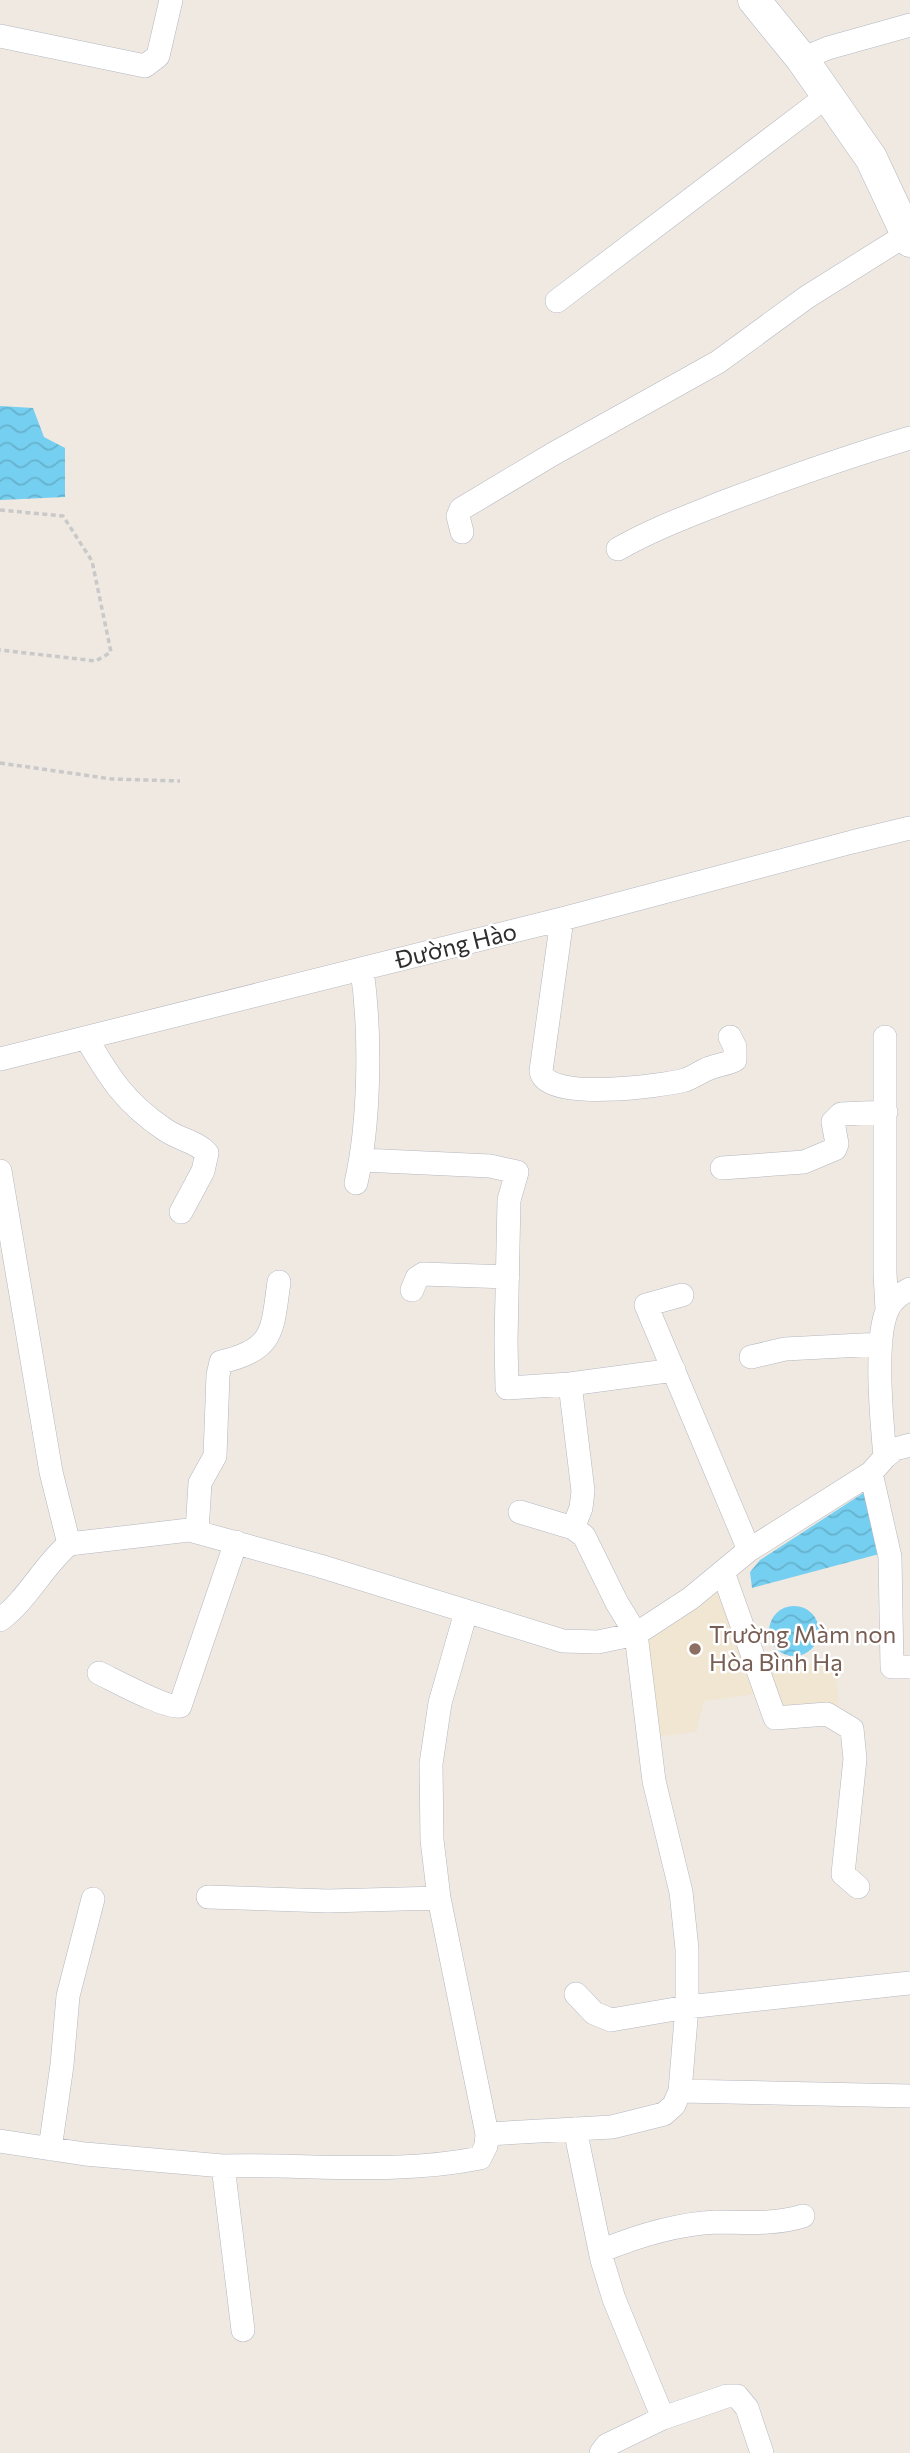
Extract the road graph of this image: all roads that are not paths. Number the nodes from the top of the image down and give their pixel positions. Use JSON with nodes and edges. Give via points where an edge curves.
{"nodes":[{"id":1,"x":172,"y":0,"type":"edge"},
{"id":2,"x":754,"y":0,"type":"edge"},
{"id":3,"x":910,"y":25,"type":"edge"},
{"id":4,"x":0,"y":36,"type":"edge"},
{"id":5,"x":802,"y":58,"type":"junction"},
{"id":6,"x":827,"y":96,"type":"junction"},
{"id":7,"x":908,"y":238,"type":"edge"},
{"id":8,"x":557,"y":301,"type":"dead end"},
{"id":9,"x":910,"y":438,"type":"edge"},
{"id":10,"x":462,"y":532,"type":"dead end"},
{"id":11,"x":618,"y":549,"type":"dead end"},
{"id":12,"x":910,"y":828,"type":"edge"},
{"id":13,"x":562,"y":919,"type":"junction"},
{"id":14,"x":362,"y":970,"type":"junction"},
{"id":15,"x":730,"y":1037,"type":"dead end"},
{"id":16,"x":885,"y":1037,"type":"dead end"},
{"id":17,"x":86,"y":1038,"type":"junction"},
{"id":18,"x":0,"y":1059,"type":"edge"},
{"id":19,"x":886,"y":1112,"type":"junction"},
{"id":20,"x":362,"y":1160,"type":"junction"},
{"id":21,"x":722,"y":1168,"type":"dead end"},
{"id":22,"x":0,"y":1171,"type":"edge"},
{"id":23,"x":356,"y":1183,"type":"dead end"},
{"id":24,"x":181,"y":1212,"type":"dead end"},
{"id":25,"x":508,"y":1277,"type":"junction"},
{"id":26,"x":279,"y":1282,"type":"dead end"},
{"id":27,"x":910,"y":1289,"type":"edge"},
{"id":28,"x":412,"y":1290,"type":"dead end"},
{"id":29,"x":682,"y":1295,"type":"dead end"},
{"id":30,"x":887,"y":1309,"type":"junction"},
{"id":31,"x":881,"y":1344,"type":"junction"},
{"id":32,"x":751,"y":1357,"type":"dead end"},
{"id":33,"x":674,"y":1370,"type":"junction"},
{"id":34,"x":570,"y":1384,"type":"junction"},
{"id":35,"x":910,"y":1445,"type":"edge"},
{"id":36,"x":878,"y":1465,"type":"junction"},
{"id":37,"x":520,"y":1512,"type":"dead end"},
{"id":38,"x":573,"y":1528,"type":"junction"},
{"id":39,"x":198,"y":1532,"type":"junction"},
{"id":40,"x":236,"y":1542,"type":"junction"},
{"id":41,"x":69,"y":1544,"type":"junction"},
{"id":42,"x":748,"y":1550,"type":"junction"},
{"id":43,"x":723,"y":1572,"type":"junction"},
{"id":44,"x":466,"y":1612,"type":"junction"},
{"id":45,"x":0,"y":1619,"type":"edge"},
{"id":46,"x":636,"y":1634,"type":"junction"},
{"id":47,"x":910,"y":1667,"type":"edge"},
{"id":48,"x":99,"y":1673,"type":"dead end"},
{"id":49,"x":858,"y":1887,"type":"dead end"},
{"id":50,"x":208,"y":1898,"type":"dead end"},
{"id":51,"x":439,"y":1898,"type":"junction"},
{"id":52,"x":93,"y":1899,"type":"dead end"},
{"id":53,"x":910,"y":1983,"type":"edge"},
{"id":54,"x":576,"y":1994,"type":"dead end"},
{"id":55,"x":687,"y":2007,"type":"junction"},
{"id":56,"x":680,"y":2091,"type":"junction"},
{"id":57,"x":910,"y":2096,"type":"edge"},
{"id":58,"x":575,"y":2129,"type":"junction"},
{"id":59,"x":487,"y":2134,"type":"junction"},
{"id":60,"x":0,"y":2141,"type":"edge"},
{"id":61,"x":50,"y":2149,"type":"junction"},
{"id":62,"x":223,"y":2166,"type":"junction"},
{"id":63,"x":803,"y":2216,"type":"dead end"},
{"id":64,"x":600,"y":2251,"type":"junction"},
{"id":65,"x":243,"y":2330,"type":"dead end"},
{"id":66,"x":663,"y":2417,"type":"junction"},
{"id":67,"x":601,"y":2453,"type":"edge"},
{"id":68,"x":762,"y":2453,"type":"edge"}],
"edges":[{"from":1,"to":4,"type":"street","via":[[159,56],[145,66]]},
{"from":2,"to":5,"type":"main road"},
{"from":3,"to":5,"type":"street"},
{"from":5,"to":6,"type":"main road"},
{"from":6,"to":7,"type":"main road","via":[[871,159]]},
{"from":6,"to":8,"type":"street"},
{"from":7,"to":10,"type":"street","via":[[807,297],[718,362],[461,509]]},
{"from":9,"to":11,"type":"street","via":[[751,492],[646,533]]},
{"from":12,"to":13,"type":"street","name":"Đường Hào"},
{"from":13,"to":14,"type":"street","name":"Đường Hào"},
{"from":13,"to":15,"type":"street","via":[[541,1072],[546,1082],[595,1090],[683,1080],[736,1060]]},
{"from":14,"to":17,"type":"street","name":"Đường Hào"},
{"from":14,"to":20,"type":"street","via":[[366,1082]]},
{"from":16,"to":19,"type":"street"},
{"from":17,"to":18,"type":"street","name":"Đường Hào"},
{"from":17,"to":24,"type":"street","via":[[130,1104],[164,1130],[207,1153],[203,1171]]},
{"from":19,"to":21,"type":"street","via":[[841,1114],[833,1122],[835,1149],[812,1159]]},
{"from":19,"to":30,"type":"street"},
{"from":20,"to":23,"type":"street"},
{"from":20,"to":25,"type":"street","via":[[490,1166],[517,1172],[509,1200]]},
{"from":22,"to":41,"type":"street","via":[[51,1472]]},
{"from":25,"to":28,"type":"street","via":[[423,1274]]},
{"from":25,"to":34,"type":"street","via":[[508,1388]]},
{"from":26,"to":39,"type":"street","via":[[268,1336],[256,1351],[221,1362],[215,1456],[200,1483]]},
{"from":27,"to":30,"type":"street"},
{"from":29,"to":33,"type":"street","via":[[646,1305]]},
{"from":30,"to":31,"type":"street"},
{"from":31,"to":32,"type":"street","via":[[785,1349]]},
{"from":31,"to":36,"type":"street"},
{"from":33,"to":34,"type":"street"},
{"from":33,"to":42,"type":"street"},
{"from":34,"to":38,"type":"street","via":[[583,1491]]},
{"from":35,"to":36,"type":"street","via":[[895,1448]]},
{"from":36,"to":42,"type":"street"},
{"from":36,"to":47,"type":"street","via":[[890,1556],[892,1667]]},
{"from":37,"to":38,"type":"street"},
{"from":38,"to":46,"type":"street","via":[[593,1550]]},
{"from":39,"to":40,"type":"street"},
{"from":39,"to":41,"type":"street"},
{"from":40,"to":44,"type":"street"},
{"from":40,"to":48,"type":"street","via":[[180,1706],[163,1703]]},
{"from":41,"to":45,"type":"street"},
{"from":42,"to":43,"type":"street"},
{"from":43,"to":46,"type":"street"},
{"from":43,"to":49,"type":"street","via":[[775,1718],[827,1714],[852,1729],[855,1759],[843,1874]]},
{"from":44,"to":46,"type":"street","via":[[563,1641],[598,1642]]},
{"from":44,"to":51,"type":"street","via":[[440,1703],[431,1764],[432,1840]]},
{"from":46,"to":55,"type":"street","via":[[654,1782],[681,1892]]},
{"from":50,"to":51,"type":"street"},
{"from":51,"to":59,"type":"street"},
{"from":52,"to":61,"type":"street","via":[[68,1996]]},
{"from":53,"to":55,"type":"street"},
{"from":54,"to":55,"type":"street","via":[[594,2013],[611,2020]]},
{"from":55,"to":56,"type":"street"},
{"from":56,"to":57,"type":"street"},
{"from":56,"to":58,"type":"street","via":[[664,2115],[612,2127]]},
{"from":58,"to":59,"type":"street"},
{"from":58,"to":64,"type":"street"},
{"from":59,"to":62,"type":"street","via":[[481,2158],[450,2164],[399,2168]]},
{"from":60,"to":61,"type":"street"},
{"from":61,"to":62,"type":"street"},
{"from":62,"to":65,"type":"street"},
{"from":63,"to":64,"type":"street","via":[[785,2222],[695,2224],[637,2236]]},
{"from":64,"to":66,"type":"street","via":[[614,2299]]},
{"from":66,"to":67,"type":"street","via":[[607,2445]]},
{"from":66,"to":68,"type":"street","via":[[737,2396],[747,2408]]}]}
